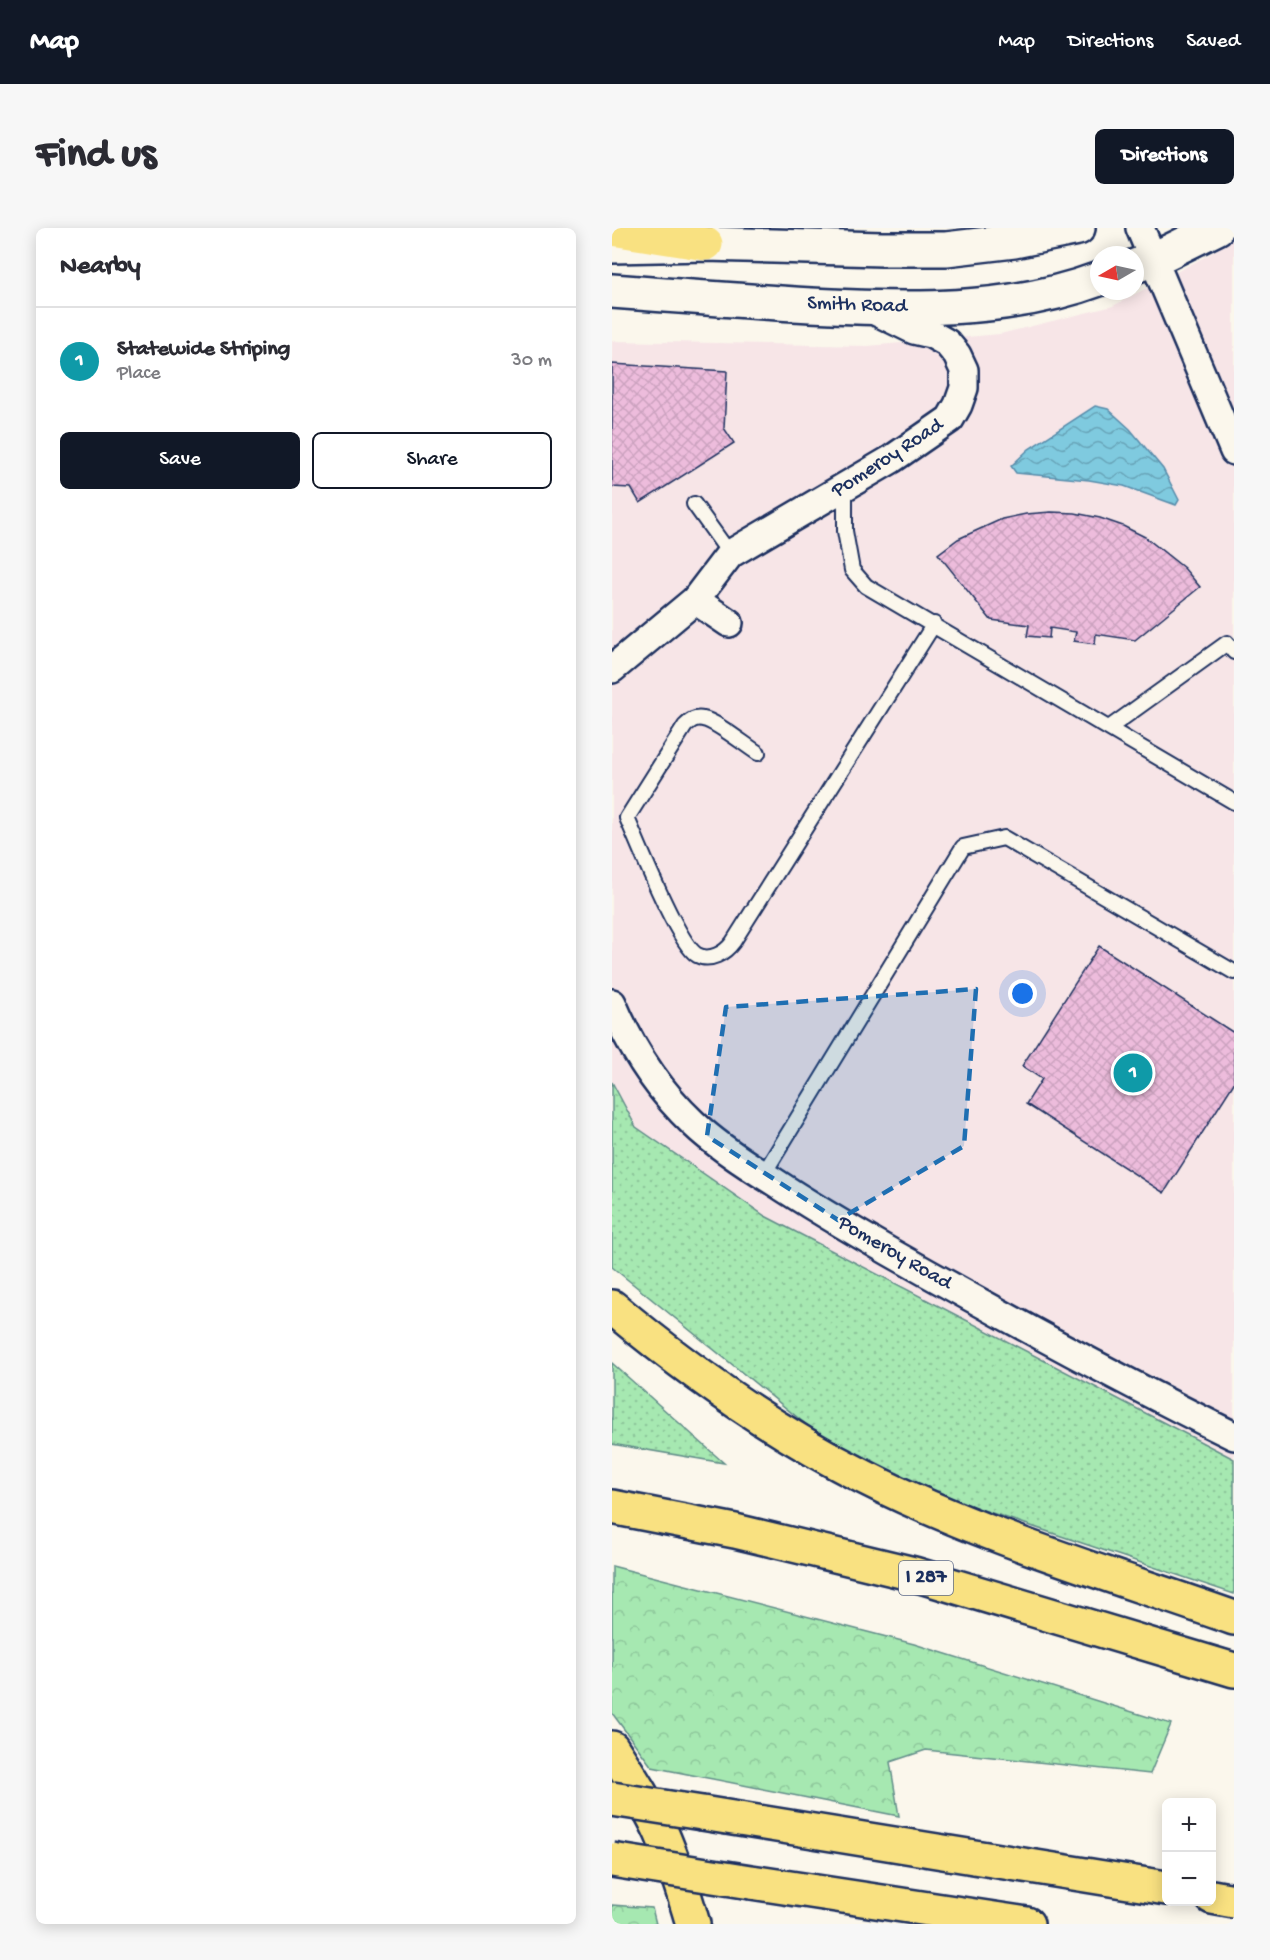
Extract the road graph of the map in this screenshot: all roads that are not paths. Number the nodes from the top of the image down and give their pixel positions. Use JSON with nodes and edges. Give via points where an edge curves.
{"nodes":[{"id":1,"x":1078,"y":228,"type":"edge"},
{"id":2,"x":1140,"y":228,"type":"edge"},
{"id":3,"x":1217,"y":228,"type":"edge"},
{"id":4,"x":612,"y":229,"type":"edge"},
{"id":5,"x":706,"y":244,"type":"junction"},
{"id":6,"x":612,"y":246,"type":"edge"},
{"id":7,"x":1145,"y":262,"type":"edge"},
{"id":8,"x":1090,"y":281,"type":"edge"},
{"id":9,"x":612,"y":291,"type":"edge"},
{"id":10,"x":869,"y":308,"type":"junction"},
{"id":11,"x":1234,"y":450,"type":"edge"},
{"id":12,"x":845,"y":487,"type":"junction"},
{"id":13,"x":694,"y":504,"type":"dead end"},
{"id":14,"x":730,"y":554,"type":"junction"},
{"id":15,"x":694,"y":600,"type":"junction"},
{"id":16,"x":729,"y":623,"type":"dead end"},
{"id":17,"x":934,"y":624,"type":"junction"},
{"id":18,"x":1234,"y":652,"type":"edge"},
{"id":19,"x":612,"y":669,"type":"edge"},
{"id":20,"x":1109,"y":728,"type":"junction"},
{"id":21,"x":758,"y":753,"type":"dead end"},
{"id":22,"x":1234,"y":802,"type":"edge"},
{"id":23,"x":1234,"y":972,"type":"edge"},
{"id":24,"x":612,"y":1003,"type":"edge"},
{"id":25,"x":764,"y":1175,"type":"junction"},
{"id":26,"x":612,"y":1307,"type":"edge"},
{"id":27,"x":1234,"y":1436,"type":"edge"},
{"id":28,"x":612,"y":1507,"type":"edge"},
{"id":29,"x":1234,"y":1618,"type":"edge"},
{"id":30,"x":1234,"y":1670,"type":"edge"},
{"id":31,"x":612,"y":1748,"type":"edge"},
{"id":32,"x":612,"y":1799,"type":"edge"},
{"id":33,"x":612,"y":1860,"type":"edge"},
{"id":34,"x":1162,"y":1887,"type":"edge"},
{"id":35,"x":1216,"y":1898,"type":"edge"},
{"id":36,"x":1234,"y":1901,"type":"edge"},
{"id":37,"x":693,"y":1924,"type":"edge"},
{"id":38,"x":1027,"y":1924,"type":"edge"}],
"edges":[{"from":1,"to":5,"type":"main road","via":[[946,249]]},
{"from":2,"to":7,"type":"street"},
{"from":3,"to":7,"type":"main road"},
{"from":4,"to":5,"type":"highway"},
{"from":5,"to":6,"type":"main road"},
{"from":7,"to":11,"type":"street"},
{"from":8,"to":10,"type":"main road","name":"Smith Road","via":[[1024,298],[924,308]]},
{"from":9,"to":10,"type":"main road","name":"Smith Road"},
{"from":10,"to":12,"type":"street","name":"Pomeroy Road","via":[[947,344],[964,370],[964,388],[950,419]]},
{"from":12,"to":14,"type":"street","name":"Pomeroy Road"},
{"from":12,"to":17,"type":"lane","via":[[845,531],[852,570],[866,586]]},
{"from":13,"to":14,"type":"lane"},
{"from":14,"to":15,"type":"street","name":"Pomeroy Road"},
{"from":15,"to":16,"type":"street"},
{"from":15,"to":19,"type":"street","name":"Pomeroy Road"},
{"from":17,"to":20,"type":"lane"},
{"from":17,"to":21,"type":"lane","via":[[733,942],[721,954],[697,955],[662,899],[627,818],[692,720],[710,721]]},
{"from":18,"to":20,"type":"lane","via":[[1227,643]]},
{"from":20,"to":22,"type":"lane"},
{"from":23,"to":25,"type":"lane","via":[[1004,838],[963,847]]},
{"from":24,"to":25,"type":"street","name":"Pomeroy Road","via":[[624,1032],[667,1096],[693,1124]]},
{"from":25,"to":27,"type":"street","name":"Pomeroy Road","via":[[830,1218],[1006,1318]]},
{"from":26,"to":29,"type":"highway","via":[[732,1400],[865,1478],[1010,1539]]},
{"from":28,"to":30,"type":"highway","number":"I 287","via":[[735,1531],[914,1574]]},
{"from":31,"to":37,"type":"highway","via":[[660,1830]]},
{"from":32,"to":34,"type":"highway","bridge":true},
{"from":33,"to":38,"type":"highway","bridge":true},
{"from":35,"to":36,"type":"highway"}]}
